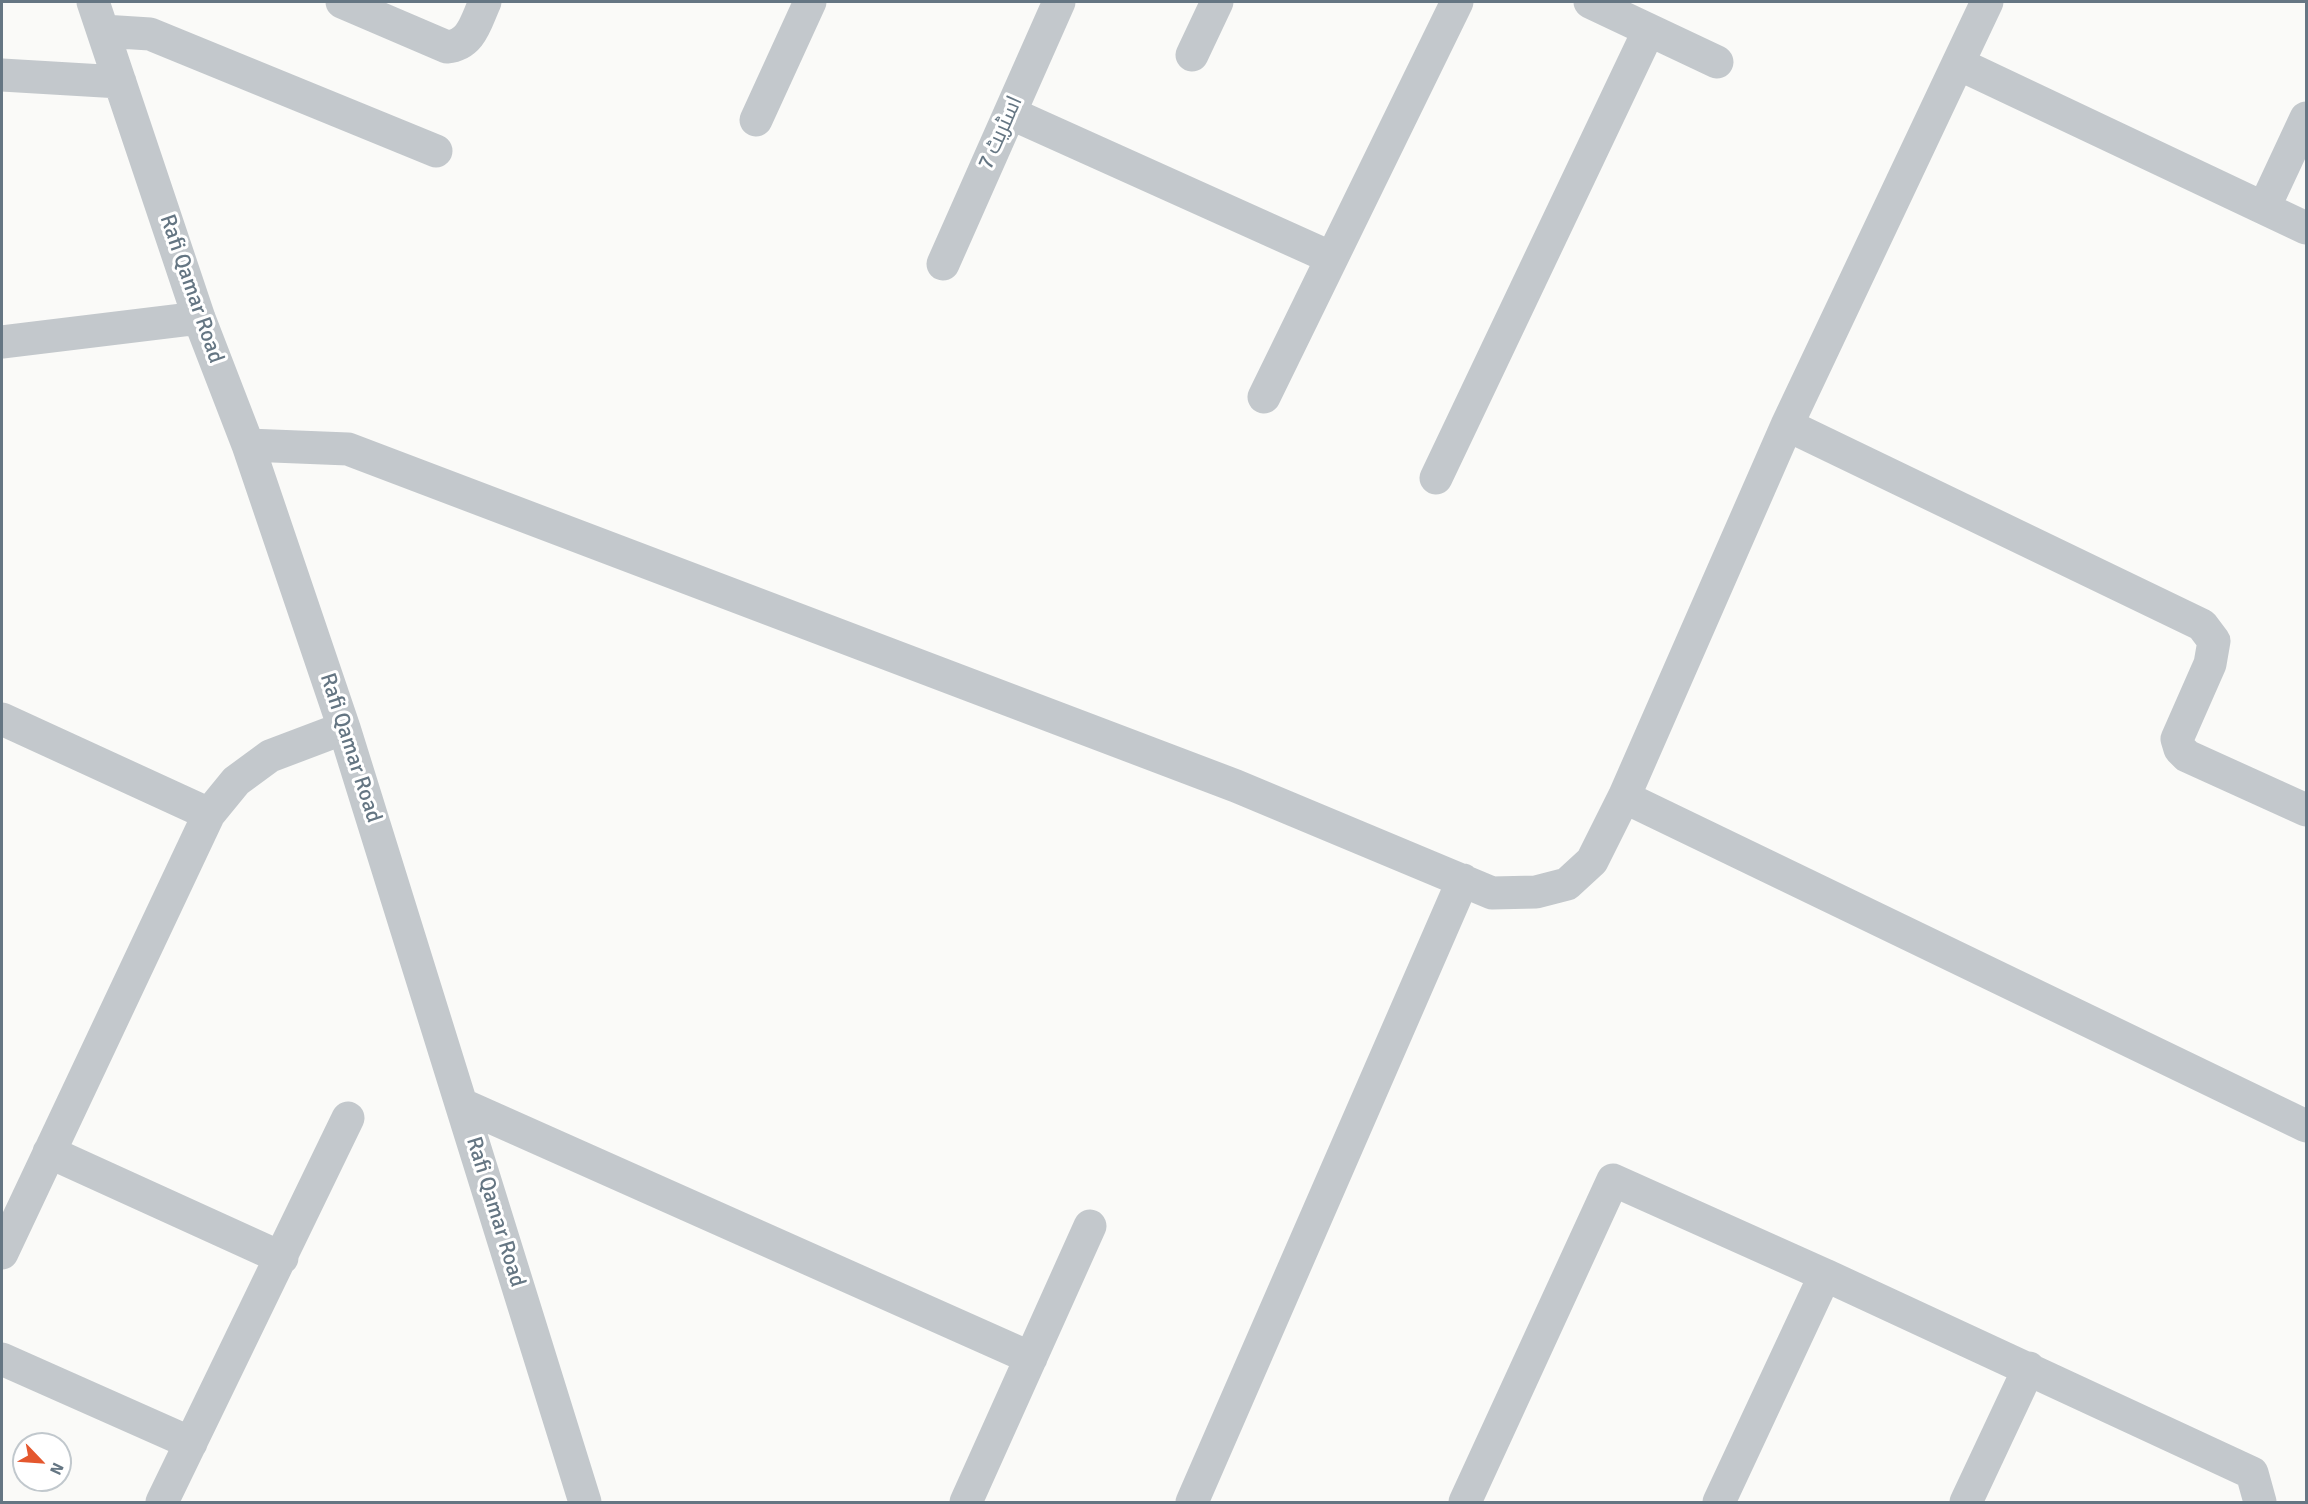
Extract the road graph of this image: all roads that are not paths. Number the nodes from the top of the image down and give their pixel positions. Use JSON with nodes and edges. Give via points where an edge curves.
{"nodes":[{"id":1,"x":342,"y":2,"type":"edge"},
{"id":2,"x":485,"y":2,"type":"edge"},
{"id":3,"x":810,"y":2,"type":"edge"},
{"id":4,"x":1059,"y":2,"type":"edge"},
{"id":5,"x":1217,"y":2,"type":"edge"},
{"id":6,"x":1457,"y":2,"type":"edge"},
{"id":7,"x":1590,"y":2,"type":"edge"},
{"id":8,"x":1987,"y":2,"type":"edge"},
{"id":9,"x":98,"y":16,"type":"edge"},
{"id":10,"x":1649,"y":30,"type":"junction"},
{"id":11,"x":1192,"y":55,"type":"dead end"},
{"id":12,"x":1717,"y":62,"type":"dead end"},
{"id":13,"x":1959,"y":64,"type":"junction"},
{"id":14,"x":2,"y":75,"type":"edge"},
{"id":15,"x":120,"y":82,"type":"junction"},
{"id":16,"x":1010,"y":113,"type":"junction"},
{"id":17,"x":2307,"y":118,"type":"edge"},
{"id":18,"x":756,"y":120,"type":"dead end"},
{"id":19,"x":436,"y":151,"type":"dead end"},
{"id":20,"x":2264,"y":208,"type":"junction"},
{"id":21,"x":2307,"y":228,"type":"edge"},
{"id":22,"x":1332,"y":258,"type":"junction"},
{"id":23,"x":943,"y":264,"type":"dead end"},
{"id":24,"x":199,"y":318,"type":"junction"},
{"id":25,"x":2,"y":342,"type":"edge"},
{"id":26,"x":1264,"y":397,"type":"dead end"},
{"id":27,"x":1787,"y":426,"type":"junction"},
{"id":28,"x":248,"y":445,"type":"junction"},
{"id":29,"x":1436,"y":478,"type":"dead end"},
{"id":30,"x":2,"y":719,"type":"edge"},
{"id":31,"x":344,"y":728,"type":"junction"},
{"id":32,"x":1624,"y":797,"type":"junction"},
{"id":33,"x":2307,"y":810,"type":"edge"},
{"id":34,"x":209,"y":814,"type":"junction"},
{"id":35,"x":1463,"y":880,"type":"junction"},
{"id":36,"x":461,"y":1104,"type":"junction"},
{"id":37,"x":348,"y":1118,"type":"dead end"},
{"id":38,"x":2307,"y":1126,"type":"edge"},
{"id":39,"x":49,"y":1152,"type":"junction"},
{"id":40,"x":1090,"y":1226,"type":"dead end"},
{"id":41,"x":2,"y":1253,"type":"edge"},
{"id":42,"x":282,"y":1258,"type":"junction"},
{"id":43,"x":1825,"y":1275,"type":"junction"},
{"id":44,"x":1031,"y":1358,"type":"junction"},
{"id":45,"x":2,"y":1359,"type":"edge"},
{"id":46,"x":2029,"y":1368,"type":"junction"},
{"id":47,"x":190,"y":1443,"type":"junction"},
{"id":48,"x":162,"y":1503,"type":"edge"},
{"id":49,"x":585,"y":1503,"type":"edge"},
{"id":50,"x":966,"y":1503,"type":"edge"},
{"id":51,"x":1192,"y":1503,"type":"edge"},
{"id":52,"x":1465,"y":1503,"type":"edge"},
{"id":53,"x":1719,"y":1503,"type":"edge"},
{"id":54,"x":1966,"y":1503,"type":"edge"},
{"id":55,"x":2260,"y":1503,"type":"edge"}],
"edges":[{"from":1,"to":2,"type":"street","via":[[447,47],[459,46],[470,37]]},
{"from":3,"to":18,"type":"street"},
{"from":4,"to":16,"type":"street","name":"اسٹریٹ 7"},
{"from":5,"to":11,"type":"street"},
{"from":6,"to":22,"type":"street"},
{"from":7,"to":10,"type":"street"},
{"from":8,"to":13,"type":"street"},
{"from":9,"to":15,"type":"street","name":"Rafi Qamar Road"},
{"from":9,"to":19,"type":"street"},
{"from":10,"to":12,"type":"street"},
{"from":10,"to":29,"type":"street"},
{"from":13,"to":20,"type":"street"},
{"from":13,"to":27,"type":"street"},
{"from":14,"to":15,"type":"street"},
{"from":15,"to":24,"type":"street","name":"Rafi Qamar Road"},
{"from":16,"to":22,"type":"street"},
{"from":16,"to":23,"type":"street","name":"اسٹریٹ 7"},
{"from":17,"to":20,"type":"street"},
{"from":20,"to":21,"type":"street"},
{"from":22,"to":26,"type":"street"},
{"from":24,"to":25,"type":"street"},
{"from":24,"to":28,"type":"street","name":"Rafi Qamar Road"},
{"from":27,"to":32,"type":"street"},
{"from":27,"to":33,"type":"street","via":[[2202,625],[2214,641],[2210,664],[2177,738],[2180,749],[2187,756]]},
{"from":28,"to":31,"type":"street","name":"Rafi Qamar Road"},
{"from":28,"to":35,"type":"street","via":[[348,449],[1236,786]]},
{"from":30,"to":34,"type":"street"},
{"from":31,"to":34,"type":"street","via":[[270,756],[236,781]]},
{"from":31,"to":36,"type":"street","name":"Rafi Qamar Road"},
{"from":32,"to":35,"type":"street","via":[[1592,861],[1567,884],[1536,892],[1492,893]]},
{"from":32,"to":38,"type":"street"},
{"from":34,"to":39,"type":"street"},
{"from":35,"to":51,"type":"street"},
{"from":36,"to":44,"type":"street"},
{"from":36,"to":49,"type":"street","name":"Rafi Qamar Road"},
{"from":37,"to":42,"type":"street"},
{"from":39,"to":41,"type":"street"},
{"from":39,"to":42,"type":"street"},
{"from":40,"to":44,"type":"street"},
{"from":42,"to":47,"type":"street"},
{"from":43,"to":46,"type":"street"},
{"from":43,"to":52,"type":"street","via":[[1612,1180]]},
{"from":43,"to":53,"type":"street"},
{"from":44,"to":50,"type":"street"},
{"from":45,"to":47,"type":"street"},
{"from":46,"to":54,"type":"street"},
{"from":46,"to":55,"type":"street","via":[[2252,1473]]},
{"from":47,"to":48,"type":"street"}]}
